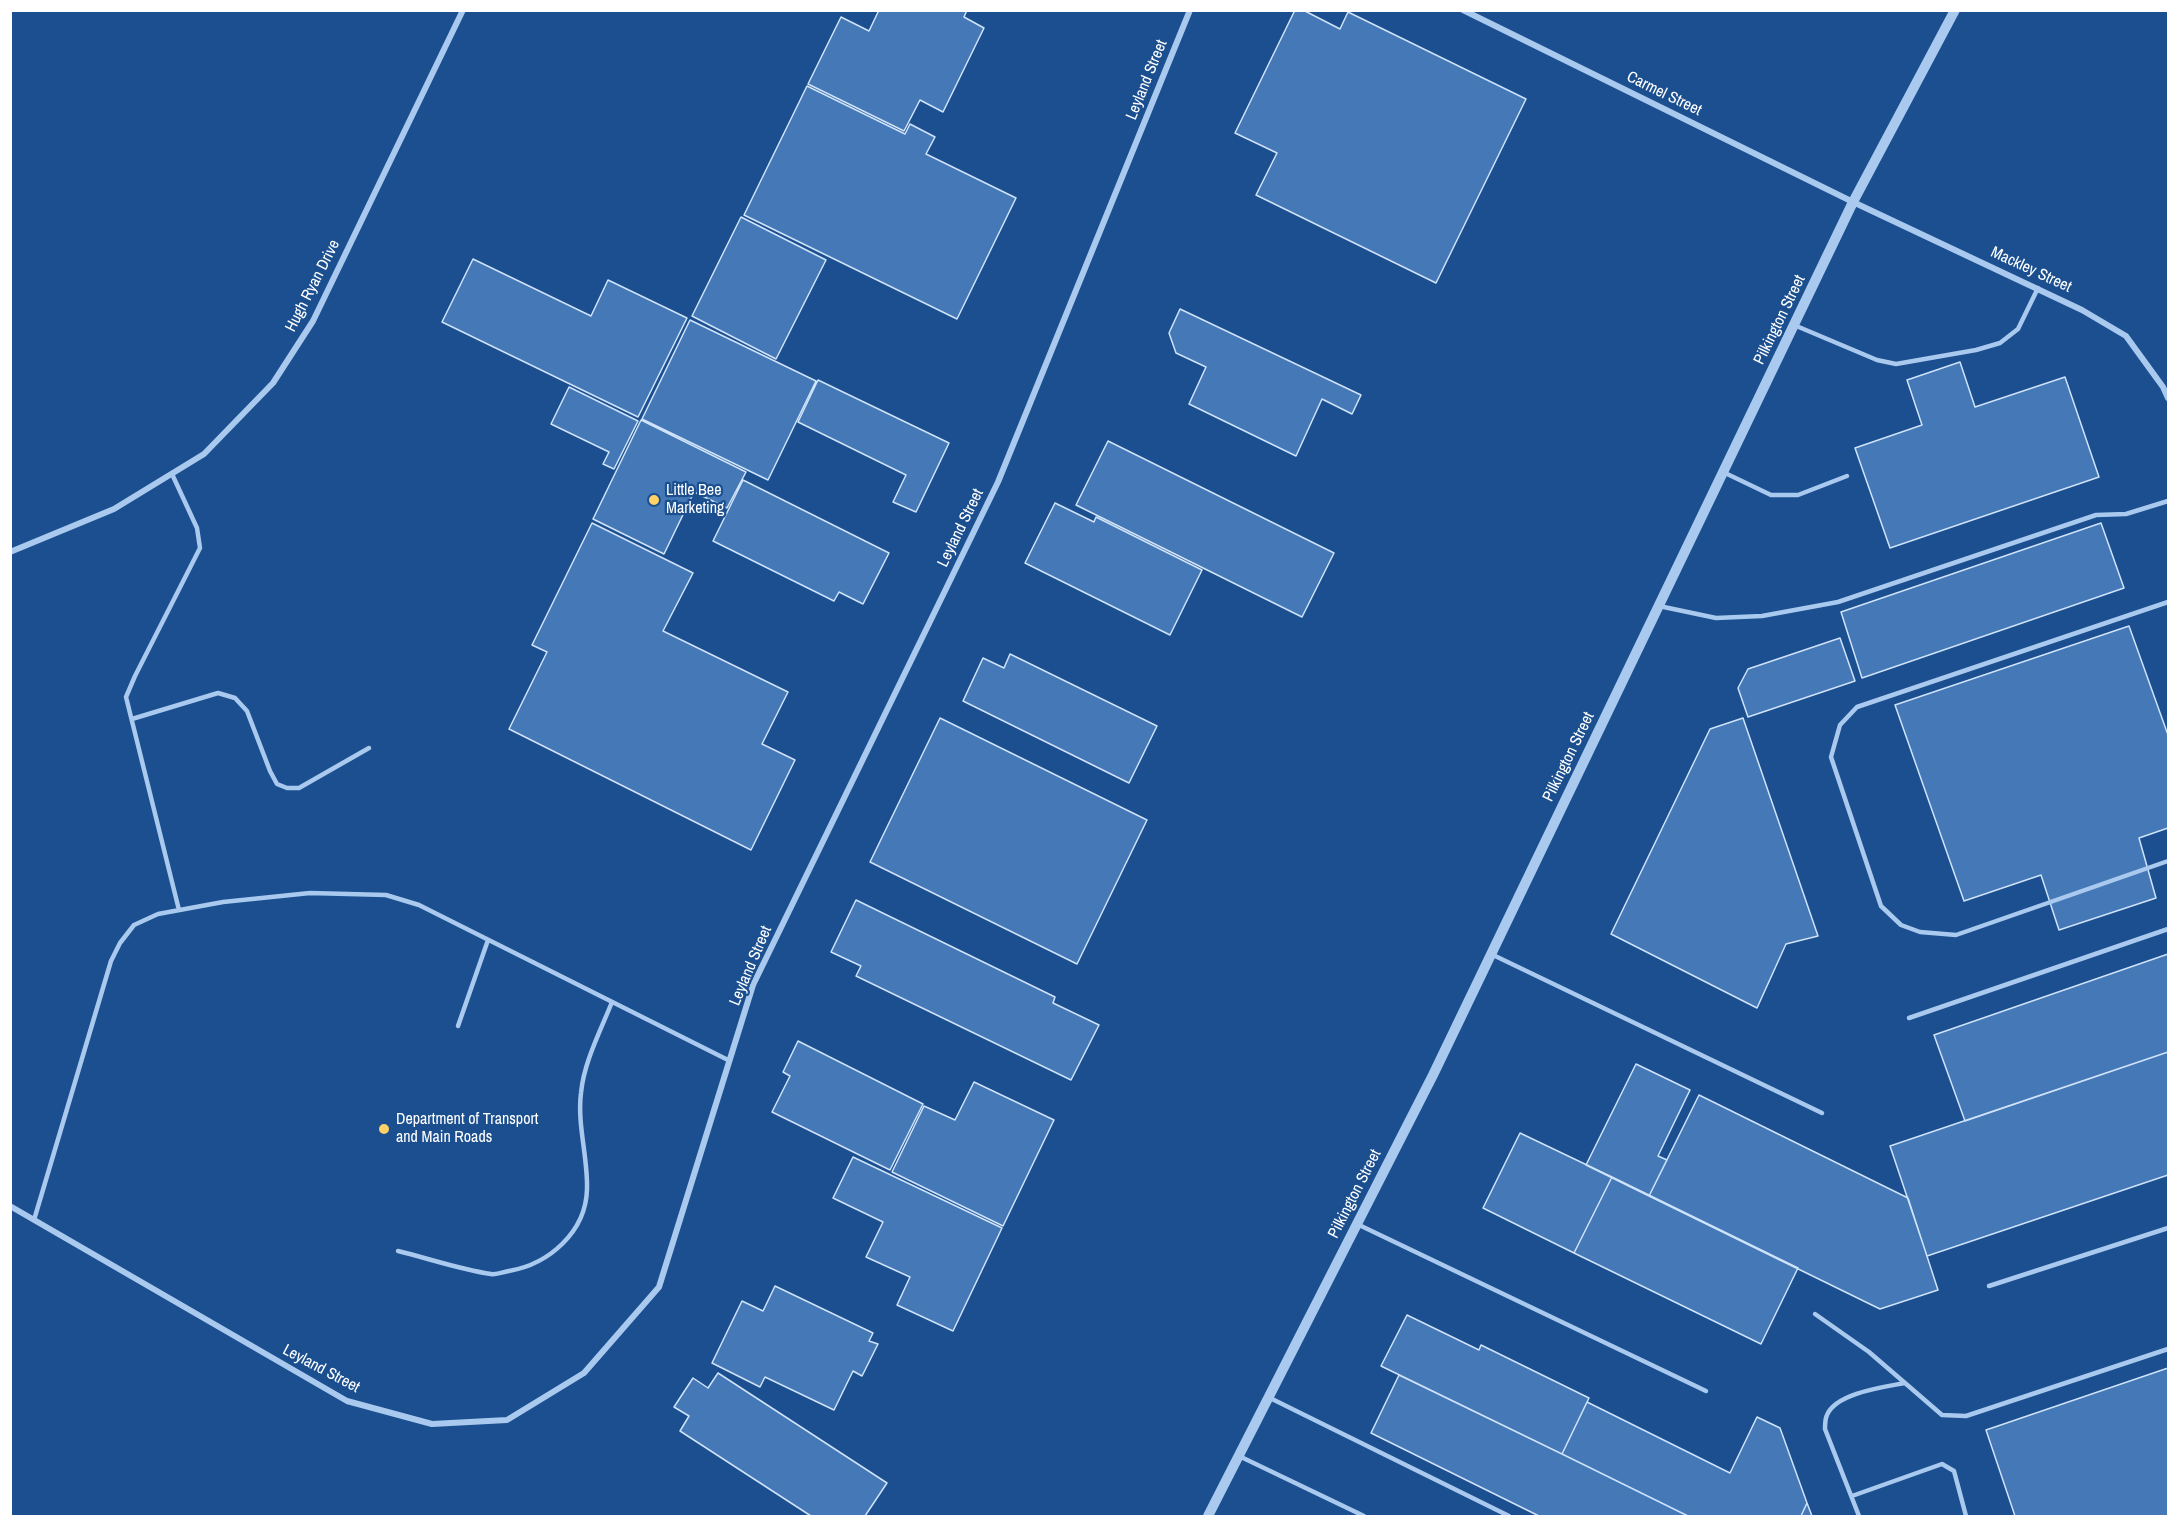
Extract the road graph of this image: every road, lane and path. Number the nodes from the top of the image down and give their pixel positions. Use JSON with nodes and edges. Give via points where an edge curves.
{"nodes":[{"id":1,"x":463,"y":10,"type":"edge"},
{"id":2,"x":1190,"y":10,"type":"edge"},
{"id":3,"x":1463,"y":10,"type":"edge"},
{"id":4,"x":1955,"y":10,"type":"edge"},
{"id":5,"x":1853,"y":202,"type":"junction"},
{"id":6,"x":2038,"y":288,"type":"junction"},
{"id":7,"x":1794,"y":325,"type":"junction"},
{"id":8,"x":2169,"y":398,"type":"edge"},
{"id":9,"x":1723,"y":472,"type":"junction"},
{"id":10,"x":172,"y":474,"type":"junction"},
{"id":11,"x":1847,"y":476,"type":"dead end"},
{"id":12,"x":2169,"y":501,"type":"edge"},
{"id":13,"x":10,"y":552,"type":"edge"},
{"id":14,"x":2169,"y":602,"type":"edge"},
{"id":15,"x":1659,"y":606,"type":"junction"},
{"id":16,"x":132,"y":719,"type":"junction"},
{"id":17,"x":369,"y":748,"type":"dead end"},
{"id":18,"x":2169,"y":861,"type":"edge"},
{"id":19,"x":179,"y":910,"type":"junction"},
{"id":20,"x":2169,"y":929,"type":"edge"},
{"id":21,"x":488,"y":940,"type":"junction"},
{"id":22,"x":1491,"y":954,"type":"junction"},
{"id":23,"x":612,"y":1002,"type":"junction"},
{"id":24,"x":1909,"y":1018,"type":"dead end"},
{"id":25,"x":458,"y":1026,"type":"dead end"},
{"id":26,"x":730,"y":1061,"type":"junction"},
{"id":27,"x":1822,"y":1113,"type":"dead end"},
{"id":28,"x":10,"y":1206,"type":"edge"},
{"id":29,"x":34,"y":1220,"type":"junction"},
{"id":30,"x":1357,"y":1224,"type":"junction"},
{"id":31,"x":2169,"y":1228,"type":"edge"},
{"id":32,"x":398,"y":1251,"type":"dead end"},
{"id":33,"x":1989,"y":1286,"type":"dead end"},
{"id":34,"x":1815,"y":1314,"type":"dead end"},
{"id":35,"x":2169,"y":1349,"type":"edge"},
{"id":36,"x":1905,"y":1383,"type":"junction"},
{"id":37,"x":1706,"y":1391,"type":"dead end"},
{"id":38,"x":1269,"y":1397,"type":"junction"},
{"id":39,"x":1239,"y":1456,"type":"junction"},
{"id":40,"x":1852,"y":1496,"type":"junction"},
{"id":41,"x":1208,"y":1516,"type":"edge"},
{"id":42,"x":1364,"y":1516,"type":"edge"},
{"id":43,"x":1509,"y":1516,"type":"edge"},
{"id":44,"x":1859,"y":1516,"type":"edge"},
{"id":45,"x":1966,"y":1516,"type":"edge"}],
"edges":[{"from":1,"to":10,"type":"street","name":"Hugh Ryan Drive","via":[[314,321],[273,382],[204,454]]},
{"from":2,"to":26,"type":"street","name":"Leyland Street","via":[[998,482],[753,985]]},
{"from":3,"to":5,"type":"street","name":"Carmel Street"},
{"from":4,"to":5,"type":"street","name":"Pilkington Street"},
{"from":5,"to":6,"type":"street","name":"Mackley Street"},
{"from":5,"to":7,"type":"street","name":"Pilkington Street"},
{"from":6,"to":7,"type":"lane","via":[[2018,329],[2000,343],[1896,364],[1877,360]]},
{"from":6,"to":8,"type":"street","name":"Mackley Street","via":[[2126,336]]},
{"from":7,"to":9,"type":"street","name":"Pilkington Street"},
{"from":9,"to":11,"type":"lane","via":[[1772,495],[1798,495]]},
{"from":9,"to":15,"type":"street","name":"Pilkington Street"},
{"from":10,"to":13,"type":"street","name":"Hugh Ryan Drive","via":[[114,509]]},
{"from":10,"to":16,"type":"lane","via":[[197,528],[200,548],[126,697]]},
{"from":12,"to":15,"type":"lane","via":[[2126,514],[2096,515],[1838,602],[1762,616],[1716,618]]},
{"from":14,"to":18,"type":"lane","via":[[1857,706],[1840,725],[1831,756],[1881,906],[1901,925],[1920,932],[1956,934]]},
{"from":15,"to":22,"type":"street","name":"Pilkington Street"},
{"from":16,"to":17,"type":"lane","via":[[218,693],[235,698],[247,711],[277,784],[287,788],[299,788]]},
{"from":16,"to":19,"type":"lane"},
{"from":19,"to":21,"type":"lane","via":[[310,893],[386,895],[419,905]]},
{"from":19,"to":29,"type":"lane","via":[[158,914],[134,926],[111,961]]},
{"from":20,"to":24,"type":"lane"},
{"from":21,"to":23,"type":"lane"},
{"from":21,"to":25,"type":"lane"},
{"from":22,"to":27,"type":"lane"},
{"from":22,"to":30,"type":"street","name":"Pilkington Street"},
{"from":23,"to":26,"type":"lane"},
{"from":23,"to":32,"type":"lane","via":[[585,1071],[580,1095],[587,1189],[582,1218],[566,1241],[543,1260],[493,1274]]},
{"from":26,"to":29,"type":"street","name":"Leyland Street","via":[[659,1287],[584,1373],[507,1420],[432,1424],[347,1401]]},
{"from":28,"to":29,"type":"street","name":"Leyland Street"},
{"from":30,"to":37,"type":"lane"},
{"from":30,"to":38,"type":"street","name":"Pilkington Street"},
{"from":31,"to":33,"type":"lane"},
{"from":34,"to":36,"type":"lane"},
{"from":35,"to":36,"type":"lane","via":[[1965,1416],[1942,1415]]},
{"from":36,"to":40,"type":"lane","via":[[1837,1402],[1827,1415],[1825,1429]]},
{"from":38,"to":39,"type":"street","name":"Pilkington Street"},
{"from":38,"to":43,"type":"lane"},
{"from":39,"to":41,"type":"street","name":"Pilkington Street"},
{"from":39,"to":42,"type":"lane"},
{"from":40,"to":44,"type":"lane"},
{"from":40,"to":45,"type":"lane","via":[[1942,1464],[1954,1471]]}]}
